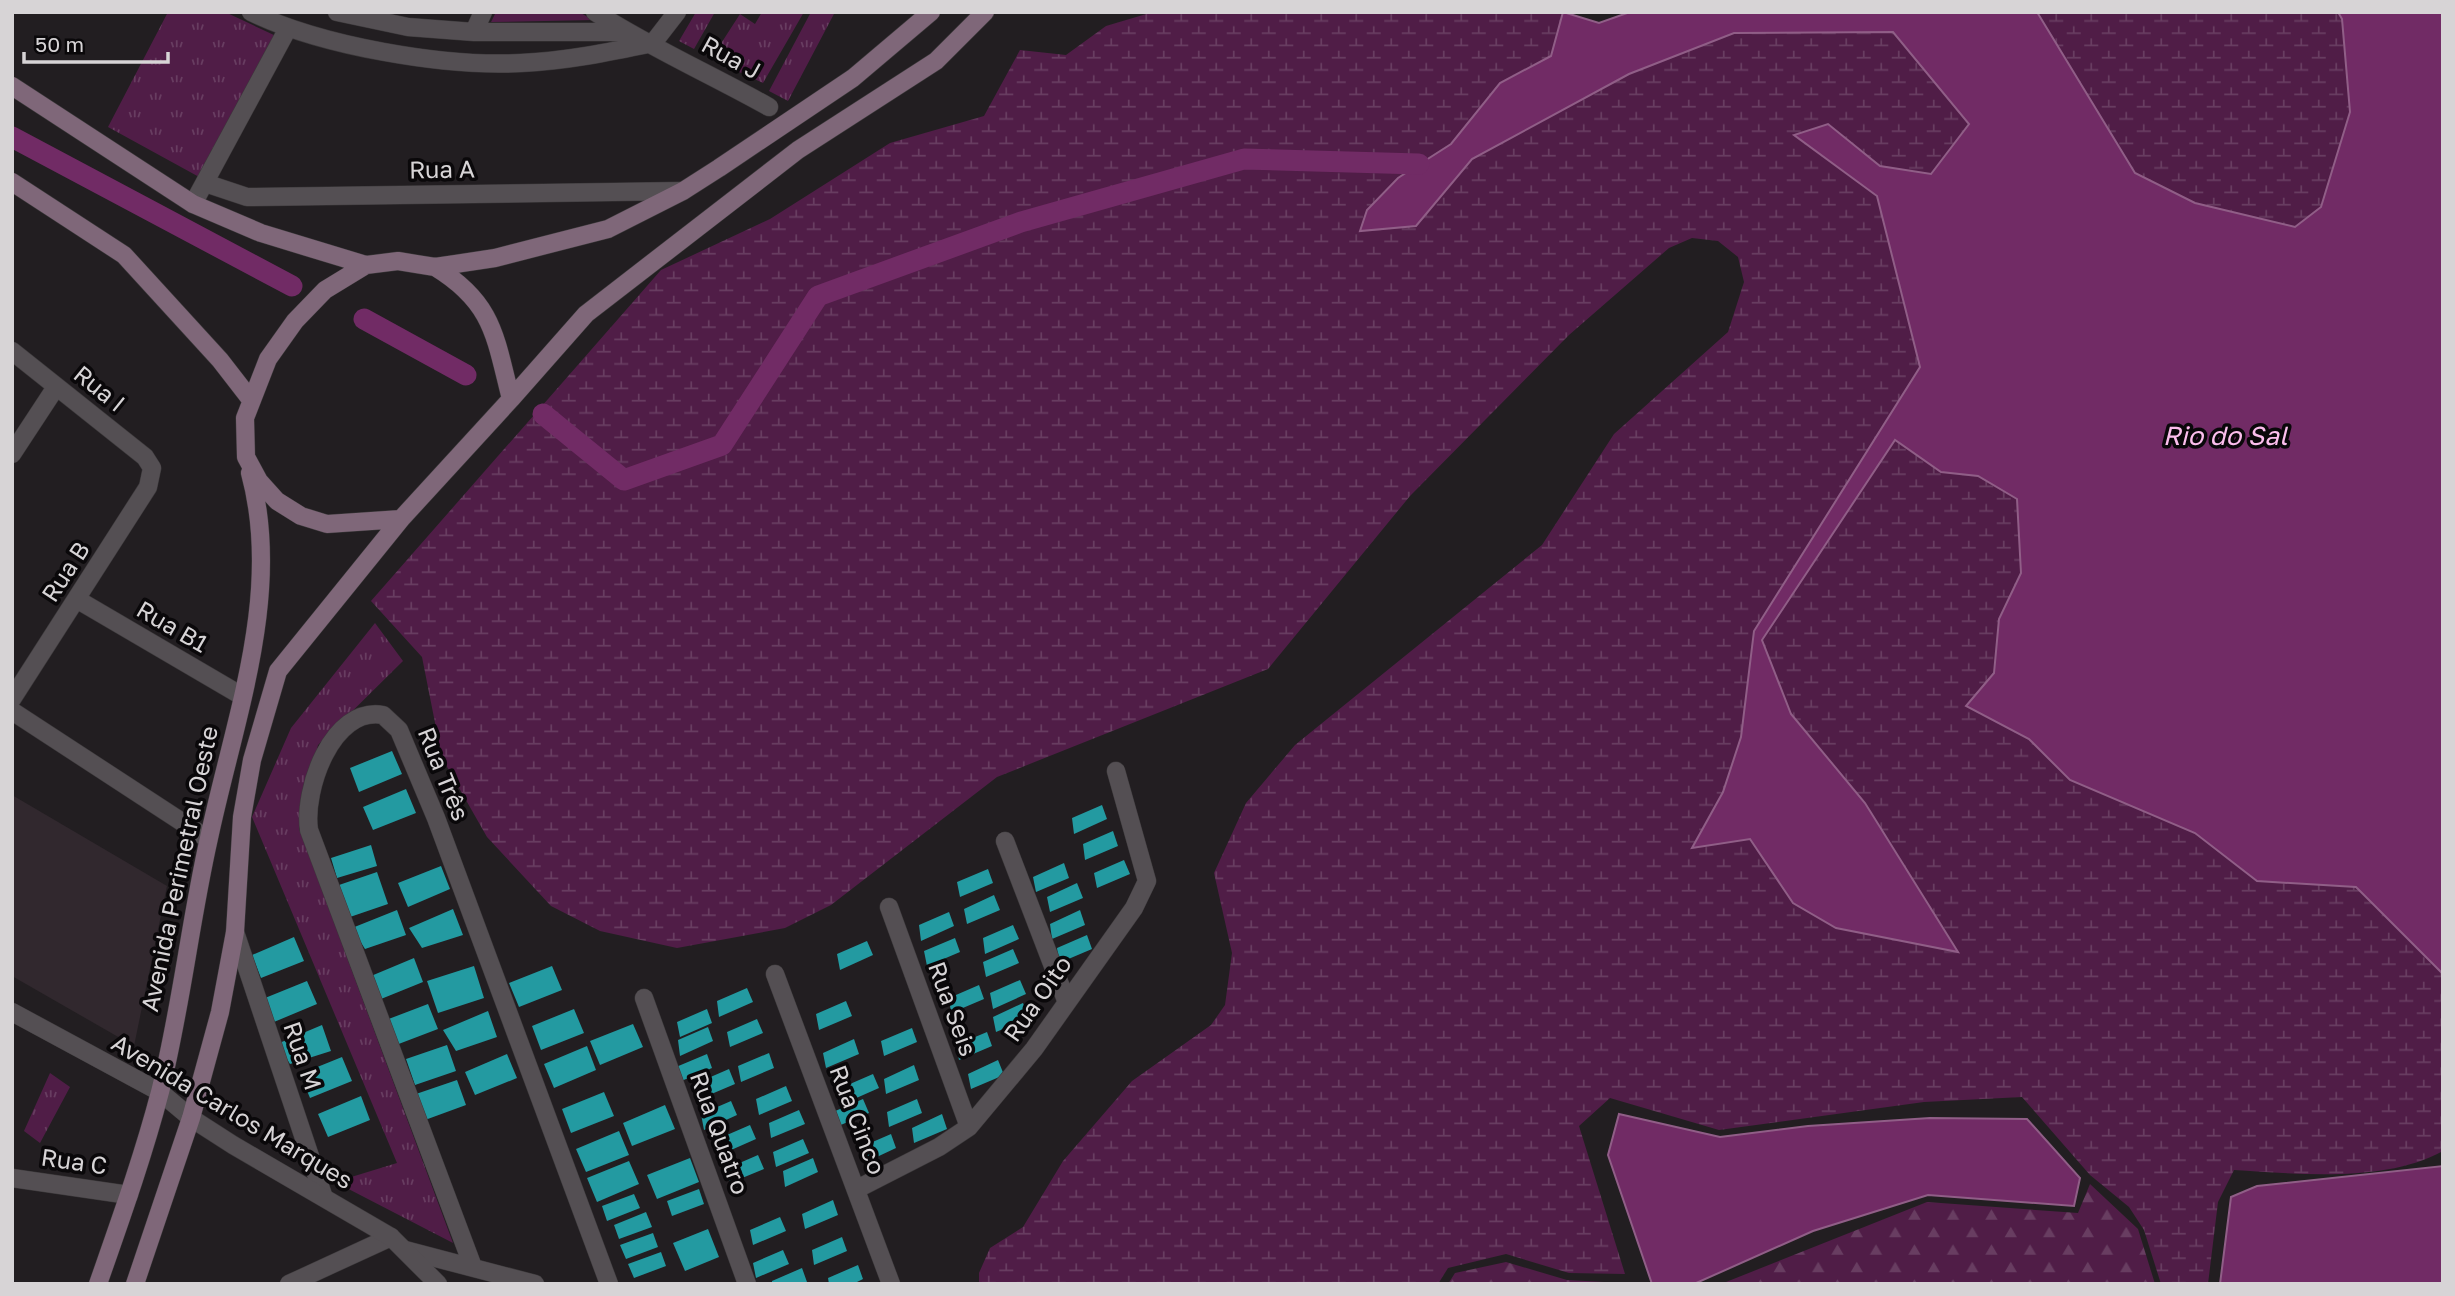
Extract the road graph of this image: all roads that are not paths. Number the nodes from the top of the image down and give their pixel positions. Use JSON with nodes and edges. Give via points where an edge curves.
{"nodes":[{"id":1,"x":251,"y":12,"type":"edge"},
{"id":2,"x":337,"y":12,"type":"edge"},
{"id":3,"x":483,"y":12,"type":"edge"},
{"id":4,"x":595,"y":12,"type":"edge"},
{"id":5,"x":677,"y":12,"type":"edge"},
{"id":6,"x":932,"y":12,"type":"edge"},
{"id":7,"x":985,"y":12,"type":"edge"},
{"id":8,"x":287,"y":30,"type":"junction"},
{"id":9,"x":474,"y":32,"type":"junction"},
{"id":10,"x":625,"y":32,"type":"junction"},
{"id":11,"x":653,"y":43,"type":"junction"},
{"id":12,"x":12,"y":86,"type":"edge"},
{"id":13,"x":769,"y":107,"type":"dead end"},
{"id":14,"x":12,"y":182,"type":"edge"},
{"id":15,"x":205,"y":184,"type":"junction"},
{"id":16,"x":683,"y":191,"type":"junction"},
{"id":17,"x":193,"y":204,"type":"junction"},
{"id":18,"x":366,"y":265,"type":"junction"},
{"id":19,"x":435,"y":267,"type":"junction"},
{"id":20,"x":12,"y":351,"type":"edge"},
{"id":21,"x":56,"y":387,"type":"junction"},
{"id":22,"x":510,"y":399,"type":"junction"},
{"id":23,"x":251,"y":400,"type":"junction"},
{"id":24,"x":12,"y":454,"type":"edge"},
{"id":25,"x":246,"y":457,"type":"junction"},
{"id":26,"x":152,"y":468,"type":"joint"},
{"id":27,"x":401,"y":519,"type":"junction"},
{"id":28,"x":78,"y":600,"type":"junction"},
{"id":29,"x":242,"y":696,"type":"junction"},
{"id":30,"x":12,"y":699,"type":"edge"},
{"id":31,"x":12,"y":711,"type":"edge"},
{"id":32,"x":1116,"y":771,"type":"dead end"},
{"id":33,"x":208,"y":839,"type":"junction"},
{"id":34,"x":1004,"y":841,"type":"dead end"},
{"id":35,"x":889,"y":908,"type":"dead end"},
{"id":36,"x":235,"y":932,"type":"junction"},
{"id":37,"x":775,"y":974,"type":"dead end"},
{"id":38,"x":645,"y":998,"type":"dead end"},
{"id":39,"x":1066,"y":1000,"type":"junction"},
{"id":40,"x":12,"y":1012,"type":"edge"},
{"id":41,"x":160,"y":1092,"type":"junction"},
{"id":42,"x":191,"y":1118,"type":"junction"},
{"id":43,"x":969,"y":1127,"type":"junction"},
{"id":44,"x":12,"y":1178,"type":"edge"},
{"id":45,"x":857,"y":1189,"type":"junction"},
{"id":46,"x":129,"y":1195,"type":"junction"},
{"id":47,"x":323,"y":1195,"type":"junction"},
{"id":48,"x":391,"y":1237,"type":"junction"},
{"id":49,"x":405,"y":1250,"type":"junction"},
{"id":50,"x":419,"y":1265,"type":"junction"},
{"id":51,"x":473,"y":1267,"type":"junction"},
{"id":52,"x":98,"y":1284,"type":"edge"},
{"id":53,"x":135,"y":1284,"type":"edge"},
{"id":54,"x":289,"y":1284,"type":"edge"},
{"id":55,"x":422,"y":1284,"type":"edge"},
{"id":56,"x":438,"y":1284,"type":"edge"},
{"id":57,"x":535,"y":1284,"type":"edge"},
{"id":58,"x":608,"y":1284,"type":"edge"},
{"id":59,"x":747,"y":1284,"type":"edge"},
{"id":60,"x":891,"y":1284,"type":"edge"}],
"edges":[{"from":1,"to":8,"type":"street"},
{"from":2,"to":9,"type":"street","via":[[408,27]]},
{"from":3,"to":9,"type":"street"},
{"from":4,"to":10,"type":"street","name":"Rua J"},
{"from":5,"to":11,"type":"street"},
{"from":6,"to":16,"type":"main road","via":[[853,78]]},
{"from":7,"to":22,"type":"main road","name":"Avenida Perimetral Oeste","via":[[936,61],[798,150],[586,314]]},
{"from":8,"to":11,"type":"street","via":[[386,51],[490,64],[547,61]]},
{"from":8,"to":15,"type":"street"},
{"from":9,"to":10,"type":"street"},
{"from":10,"to":11,"type":"street","name":"Rua J"},
{"from":11,"to":13,"type":"street","name":"Rua J"},
{"from":12,"to":17,"type":"main road"},
{"from":14,"to":23,"type":"main road","via":[[124,255]]},
{"from":15,"to":16,"type":"street","name":"Rua A","via":[[247,197]]},
{"from":15,"to":17,"type":"street"},
{"from":16,"to":19,"type":"main road","via":[[608,229],[495,258]]},
{"from":17,"to":18,"type":"main road","via":[[261,233]]},
{"from":18,"to":19,"type":"main road","via":[[398,261]]},
{"from":18,"to":23,"type":"main road","name":"Avenida Perimetral Oeste","via":[[324,290],[295,321],[268,359]]},
{"from":19,"to":22,"type":"main road","via":[[462,284],[483,308]]},
{"from":20,"to":21,"type":"street","name":"Rua I"},
{"from":21,"to":24,"type":"street"},
{"from":21,"to":26,"type":"street","name":"Rua I","via":[[145,457]]},
{"from":22,"to":27,"type":"main road","name":"Avenida Perimetral Oeste"},
{"from":23,"to":25,"type":"main road","name":"Avenida Perimetral Oeste","via":[[245,418]]},
{"from":25,"to":27,"type":"main road","via":[[268,491],[301,516],[327,524]]},
{"from":25,"to":29,"type":"main road","name":"Avenida Perimetral Oeste","via":[[258,502],[261,548],[257,629]]},
{"from":26,"to":28,"type":"street","name":"Rua B","via":[[148,487]]},
{"from":27,"to":36,"type":"main road","name":"Avenida Perimetral Oeste","via":[[278,671],[252,760],[242,817]]},
{"from":28,"to":29,"type":"street","name":"Rua B1"},
{"from":28,"to":30,"type":"street","name":"Rua B"},
{"from":29,"to":33,"type":"main road","name":"Avenida Perimetral Oeste"},
{"from":31,"to":33,"type":"street"},
{"from":32,"to":39,"type":"street","name":"Rua Oito","via":[[1147,881],[1134,908]]},
{"from":33,"to":41,"type":"main road","name":"Avenida Perimetral Oeste"},
{"from":34,"to":39,"type":"street"},
{"from":35,"to":43,"type":"street","name":"Rua Seis"},
{"from":36,"to":42,"type":"main road","name":"Avenida Perimetral Oeste","via":[[220,1012]]},
{"from":36,"to":47,"type":"street","name":"Rua M"},
{"from":37,"to":45,"type":"street","name":"Rua Cinco"},
{"from":38,"to":59,"type":"street","name":"Rua Quatro"},
{"from":39,"to":43,"type":"street","name":"Rua Oito","via":[[1034,1049]]},
{"from":40,"to":41,"type":"street","name":"Avenida Carlos Marques"},
{"from":41,"to":42,"type":"street","name":"Avenida Carlos Marques"},
{"from":41,"to":46,"type":"main road","name":"Avenida Perimetral Oeste"},
{"from":42,"to":47,"type":"street","name":"Avenida Carlos Marques"},
{"from":42,"to":53,"type":"main road","name":"Avenida Perimetral Oeste"},
{"from":43,"to":45,"type":"street","name":"Rua Oito"},
{"from":44,"to":46,"type":"street","name":"Rua C"},
{"from":45,"to":60,"type":"street","name":"Rua Cinco"},
{"from":46,"to":52,"type":"main road","name":"Avenida Perimetral Oeste"},
{"from":47,"to":48,"type":"street","name":"Avenida Carlos Marques"},
{"from":48,"to":49,"type":"street","name":"Avenida Carlos Marques"},
{"from":48,"to":54,"type":"street"},
{"from":49,"to":50,"type":"street","name":"Avenida Carlos Marques"},
{"from":49,"to":51,"type":"street"},
{"from":50,"to":55,"type":"street"},
{"from":50,"to":56,"type":"street","name":"Avenida Carlos Marques"},
{"from":51,"to":57,"type":"street"},
{"from":51,"to":58,"type":"street","name":"Rua Três","via":[[309,830],[309,796],[317,772],[345,726],[360,716],[383,715],[400,730]]}]}
